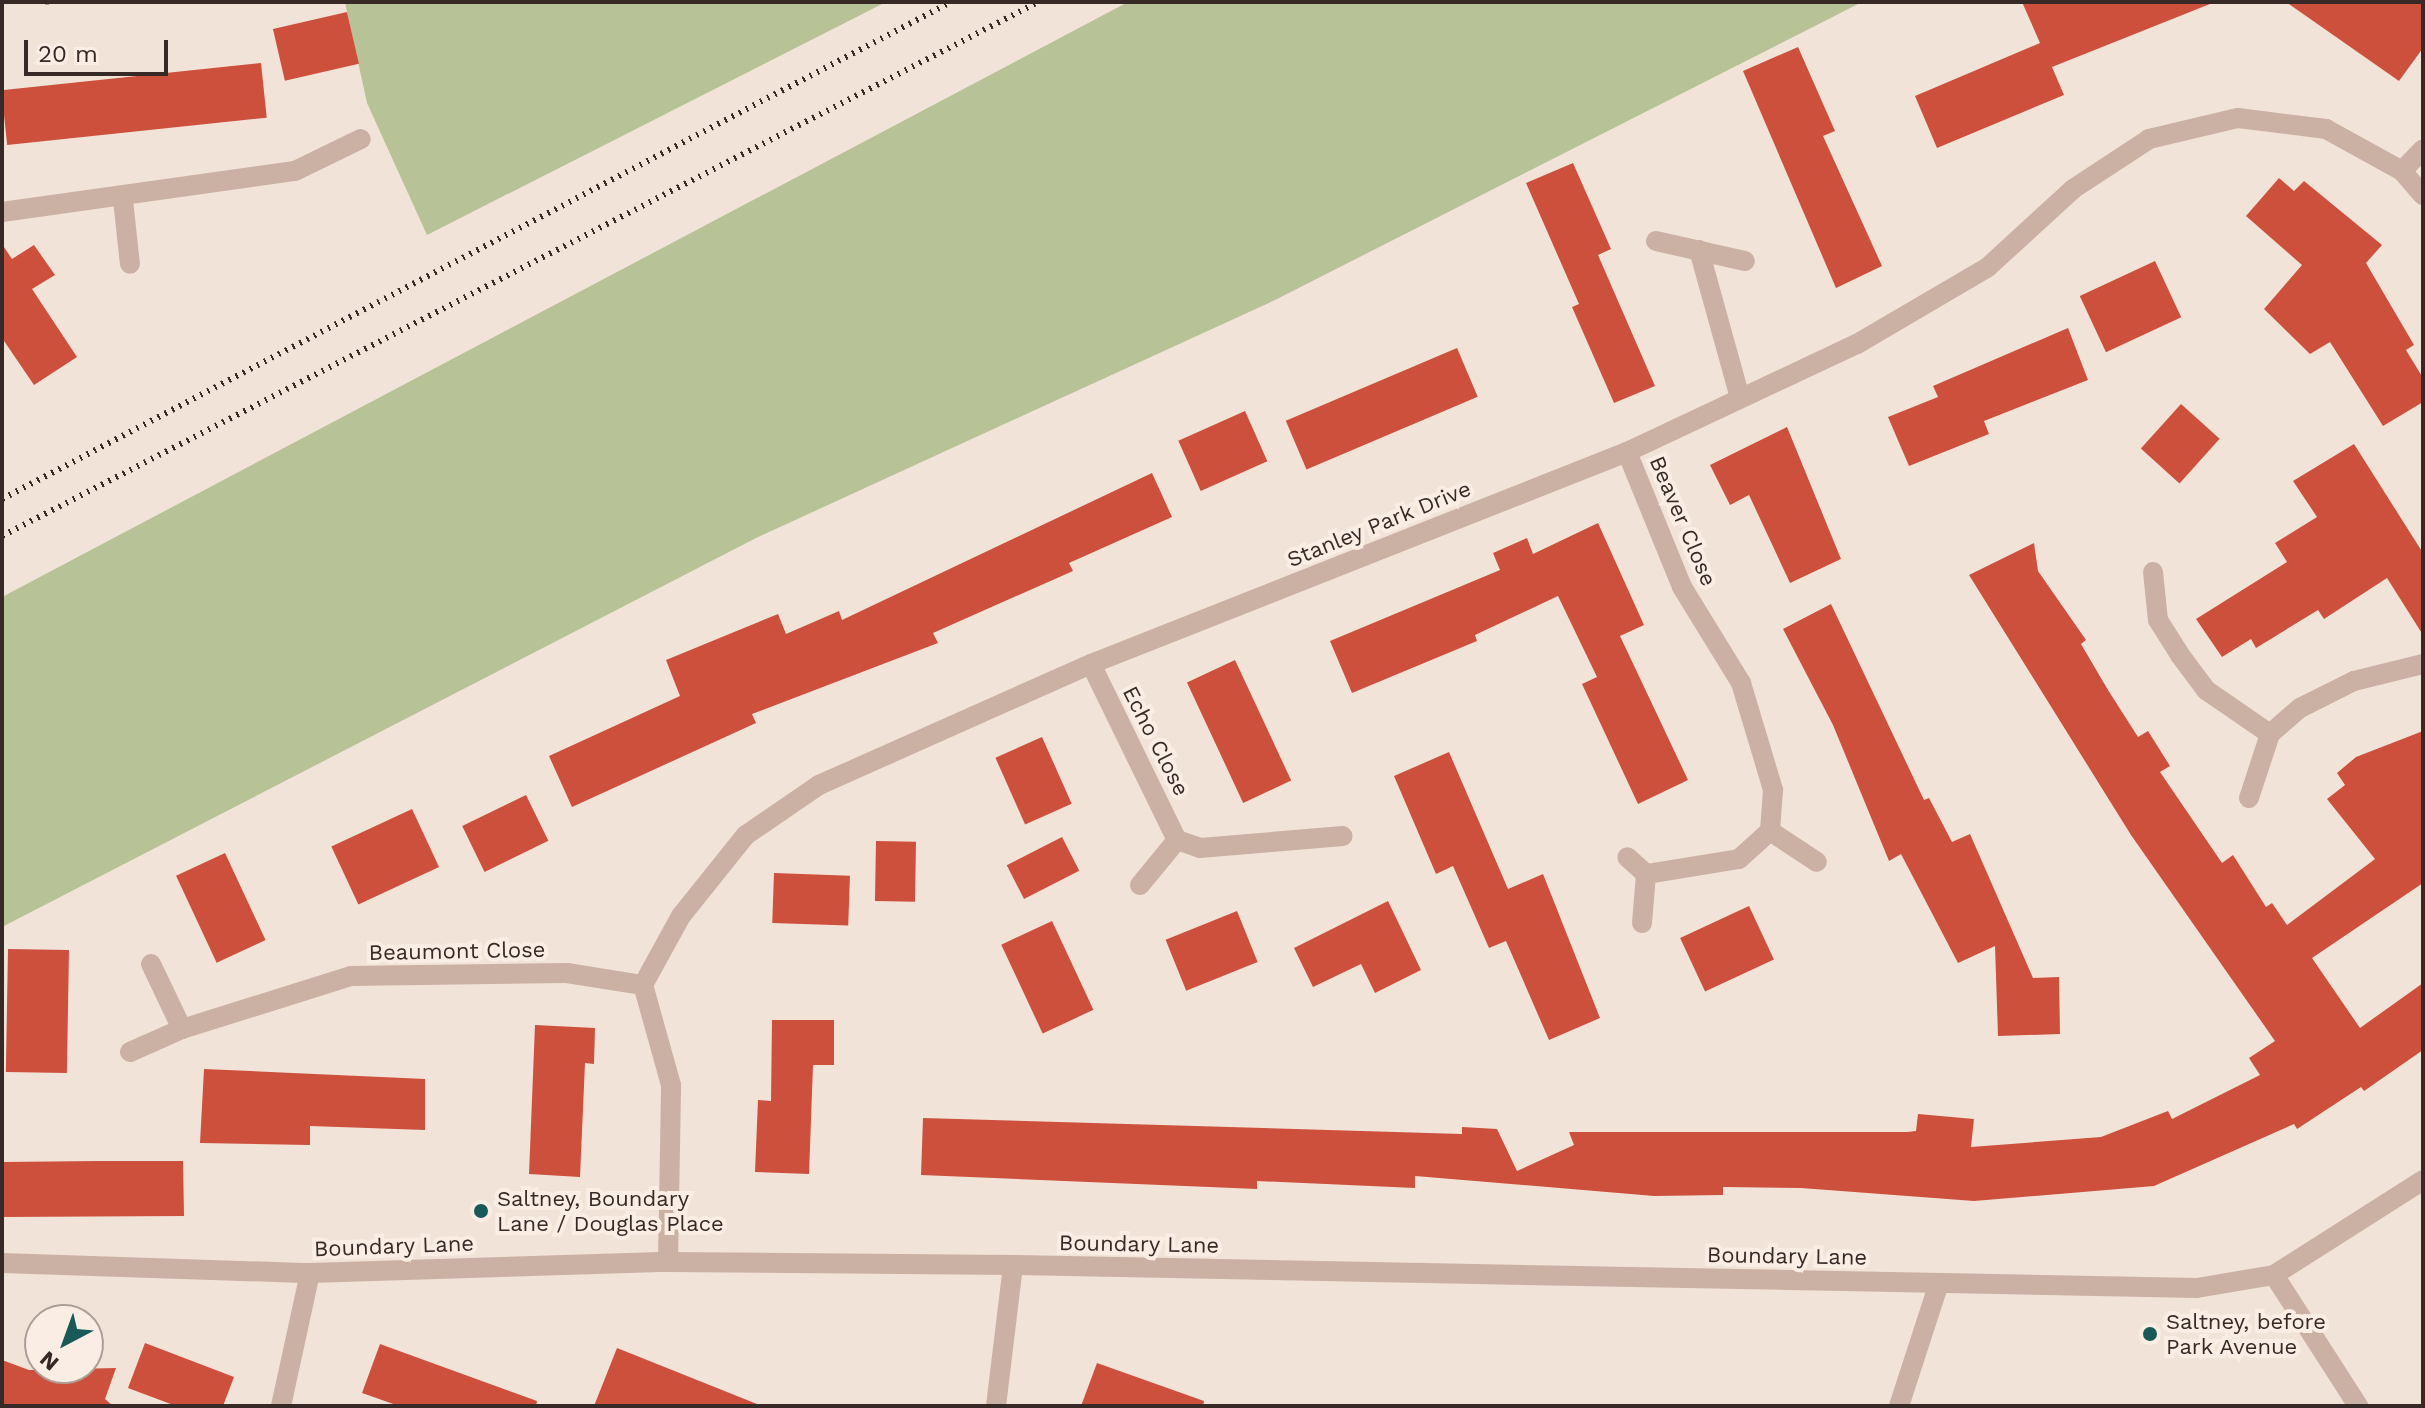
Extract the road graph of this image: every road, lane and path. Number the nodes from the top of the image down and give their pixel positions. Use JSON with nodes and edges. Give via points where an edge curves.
{"nodes":[{"id":1,"x":361,"y":139,"type":"dead end"},
{"id":2,"x":2423,"y":149,"type":"edge"},
{"id":3,"x":2402,"y":171,"type":"junction"},
{"id":4,"x":2423,"y":195,"type":"edge"},
{"id":5,"x":123,"y":200,"type":"junction"},
{"id":6,"x":2,"y":212,"type":"edge"},
{"id":7,"x":1656,"y":241,"type":"dead end"},
{"id":8,"x":1699,"y":250,"type":"junction"},
{"id":9,"x":1745,"y":261,"type":"dead end"},
{"id":10,"x":130,"y":264,"type":"dead end"},
{"id":11,"x":1739,"y":394,"type":"junction"},
{"id":12,"x":1627,"y":452,"type":"junction"},
{"id":13,"x":2153,"y":572,"type":"dead end"},
{"id":14,"x":1091,"y":664,"type":"junction"},
{"id":15,"x":2423,"y":664,"type":"edge"},
{"id":16,"x":2270,"y":734,"type":"junction"},
{"id":17,"x":2249,"y":798,"type":"dead end"},
{"id":18,"x":1770,"y":831,"type":"junction"},
{"id":19,"x":1342,"y":836,"type":"dead end"},
{"id":20,"x":1177,"y":840,"type":"junction"},
{"id":21,"x":1627,"y":857,"type":"dead end"},
{"id":22,"x":1817,"y":862,"type":"dead end"},
{"id":23,"x":1646,"y":874,"type":"junction"},
{"id":24,"x":1140,"y":885,"type":"dead end"},
{"id":25,"x":1642,"y":923,"type":"dead end"},
{"id":26,"x":151,"y":964,"type":"dead end"},
{"id":27,"x":643,"y":985,"type":"junction"},
{"id":28,"x":182,"y":1029,"type":"junction"},
{"id":29,"x":130,"y":1052,"type":"dead end"},
{"id":30,"x":2423,"y":1180,"type":"edge"},
{"id":31,"x":668,"y":1262,"type":"junction"},
{"id":32,"x":2,"y":1263,"type":"edge"},
{"id":33,"x":1013,"y":1265,"type":"junction"},
{"id":34,"x":310,"y":1273,"type":"junction"},
{"id":35,"x":2274,"y":1275,"type":"junction"},
{"id":36,"x":1939,"y":1283,"type":"junction"},
{"id":37,"x":281,"y":1406,"type":"edge"},
{"id":38,"x":996,"y":1406,"type":"edge"},
{"id":39,"x":1899,"y":1406,"type":"edge"},
{"id":40,"x":2358,"y":1406,"type":"edge"}],
"edges":[{"from":1,"to":5,"type":"street","via":[[295,171]]},
{"from":2,"to":3,"type":"street"},
{"from":3,"to":4,"type":"street","name":"Stanley Park Drive"},
{"from":3,"to":11,"type":"street","name":"Stanley Park Drive","via":[[2326,129],[2253,119],[2149,139],[2073,189],[1988,267],[1857,344]]},
{"from":5,"to":6,"type":"street"},
{"from":5,"to":10,"type":"street"},
{"from":7,"to":8,"type":"street"},
{"from":8,"to":9,"type":"street"},
{"from":8,"to":11,"type":"street"},
{"from":11,"to":12,"type":"street","name":"Stanley Park Drive"},
{"from":12,"to":14,"type":"street","name":"Stanley Park Drive"},
{"from":12,"to":18,"type":"street","name":"Beaver Close","via":[[1682,587],[1741,683],[1773,790]]},
{"from":13,"to":16,"type":"street","via":[[2158,620],[2180,655],[2206,690]]},
{"from":14,"to":20,"type":"street","name":"Echo Close"},
{"from":14,"to":27,"type":"street","name":"Stanley Park Drive","via":[[905,742],[819,785],[746,835],[681,916]]},
{"from":15,"to":16,"type":"street","via":[[2354,681],[2300,708]]},
{"from":16,"to":17,"type":"street"},
{"from":18,"to":22,"type":"street"},
{"from":18,"to":23,"type":"street","via":[[1739,859]]},
{"from":19,"to":20,"type":"street","via":[[1200,848]]},
{"from":20,"to":24,"type":"street"},
{"from":21,"to":23,"type":"street"},
{"from":23,"to":25,"type":"street"},
{"from":26,"to":28,"type":"street"},
{"from":27,"to":28,"type":"street","name":"Beaumont Close","via":[[567,973],[351,976]]},
{"from":27,"to":31,"type":"street","via":[[671,1085]]},
{"from":28,"to":29,"type":"street","name":"Beaumont Close"},
{"from":30,"to":35,"type":"street","name":"Boundary Lane"},
{"from":31,"to":33,"type":"street","name":"Boundary Lane"},
{"from":31,"to":34,"type":"street","name":"Boundary Lane"},
{"from":32,"to":34,"type":"street","name":"Boundary Lane"},
{"from":33,"to":36,"type":"street","name":"Boundary Lane"},
{"from":33,"to":38,"type":"street"},
{"from":34,"to":37,"type":"street"},
{"from":35,"to":36,"type":"street","name":"Boundary Lane","via":[[2197,1288]]},
{"from":35,"to":40,"type":"street"},
{"from":36,"to":39,"type":"street"}]}
